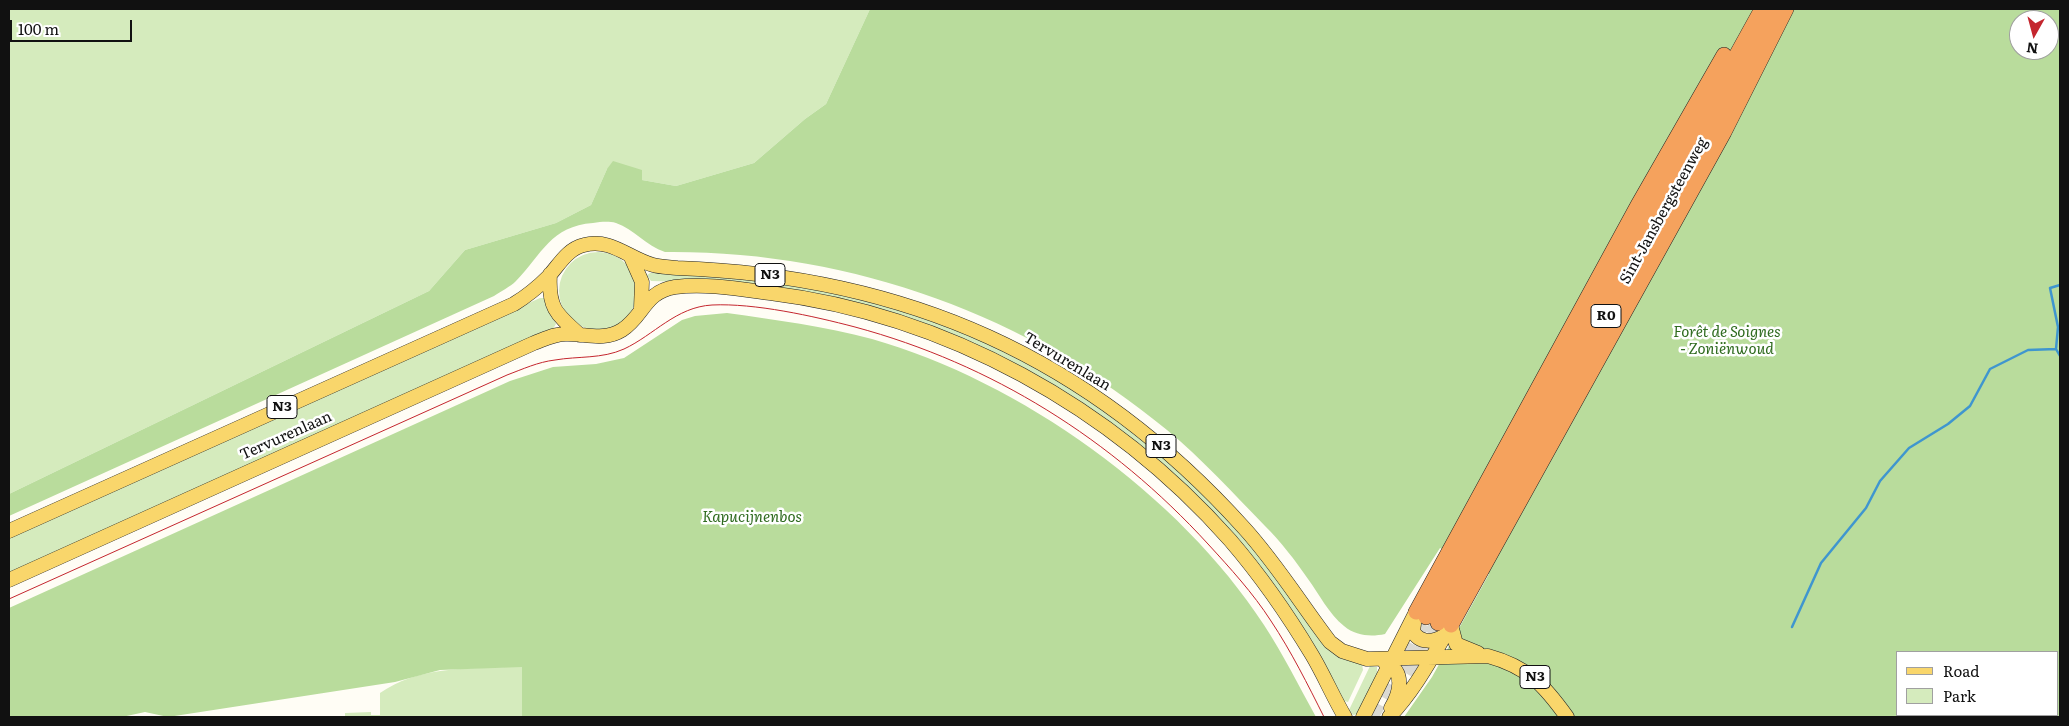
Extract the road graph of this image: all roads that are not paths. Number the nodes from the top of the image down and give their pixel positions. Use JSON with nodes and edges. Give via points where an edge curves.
{"nodes":[{"id":1,"x":1751,"y":9,"type":"edge"},
{"id":2,"x":1762,"y":9,"type":"edge"},
{"id":3,"x":1775,"y":9,"type":"edge"},
{"id":4,"x":1786,"y":9,"type":"edge"},
{"id":5,"x":630,"y":255,"type":"junction"},
{"id":6,"x":550,"y":274,"type":"junction"},
{"id":7,"x":641,"y":309,"type":"junction"},
{"id":8,"x":580,"y":335,"type":"junction"},
{"id":9,"x":9,"y":531,"type":"edge"},
{"id":10,"x":9,"y":580,"type":"edge"},
{"id":11,"x":1435,"y":622,"type":"junction"},
{"id":12,"x":1488,"y":656,"type":"junction"},
{"id":13,"x":1432,"y":658,"type":"junction"},
{"id":14,"x":1392,"y":662,"type":"junction"},
{"id":15,"x":1345,"y":717,"type":"edge"},
{"id":16,"x":1363,"y":717,"type":"edge"},
{"id":17,"x":1387,"y":717,"type":"edge"},
{"id":18,"x":1567,"y":717,"type":"edge"}],
"edges":[{"from":1,"to":11,"type":"highway","via":[[1643,197]]},
{"from":2,"to":11,"type":"highway","name":"Sint-Jansbergsteenweg","number":"R0"},
{"from":3,"to":11,"type":"highway","name":"Sint-Jansbergsteenweg","number":"R0"},
{"from":4,"to":11,"type":"highway","via":[[1724,132]]},
{"from":5,"to":6,"type":"main road","name":"Tervurenlaan","number":"N3","via":[[608,244],[581,245],[569,252]]},
{"from":5,"to":7,"type":"main road","via":[[642,282]]},
{"from":5,"to":14,"type":"main road","name":"Tervurenlaan","number":"N3","via":[[662,267],[732,270],[845,287],[907,304],[958,323],[1039,362],[1105,402],[1203,484],[1246,530],[1330,642],[1342,651],[1366,659]]},
{"from":6,"to":8,"type":"main road","via":[[554,310]]},
{"from":6,"to":9,"type":"main road","name":"Tervurenlaan","number":"N3","via":[[529,295],[514,304]]},
{"from":7,"to":8,"type":"main road","name":"Tervurenlaan","number":"N3","via":[[633,321],[609,336]]},
{"from":7,"to":15,"type":"main road","name":"Tervurenlaan","number":"N3","via":[[651,297],[675,287],[731,288],[798,296],[919,328],[961,344],[1037,382],[1145,456],[1229,540],[1261,577],[1291,621]]},
{"from":8,"to":10,"type":"main road","name":"Tervurenlaan","number":"N3","via":[[565,333],[534,343]]},
{"from":11,"to":12,"type":"main road","via":[[1456,644]]},
{"from":11,"to":13,"type":"main road"},
{"from":11,"to":14,"type":"main road"},
{"from":12,"to":13,"type":"main road","number":"N3"},
{"from":12,"to":18,"type":"main road","number":"N3","via":[[1510,663],[1535,678]]},
{"from":13,"to":14,"type":"main road","number":"N3"},
{"from":13,"to":17,"type":"main road","via":[[1403,702]]},
{"from":14,"to":16,"type":"main road"},
{"from":14,"to":17,"type":"main road","via":[[1400,688]]}]}
